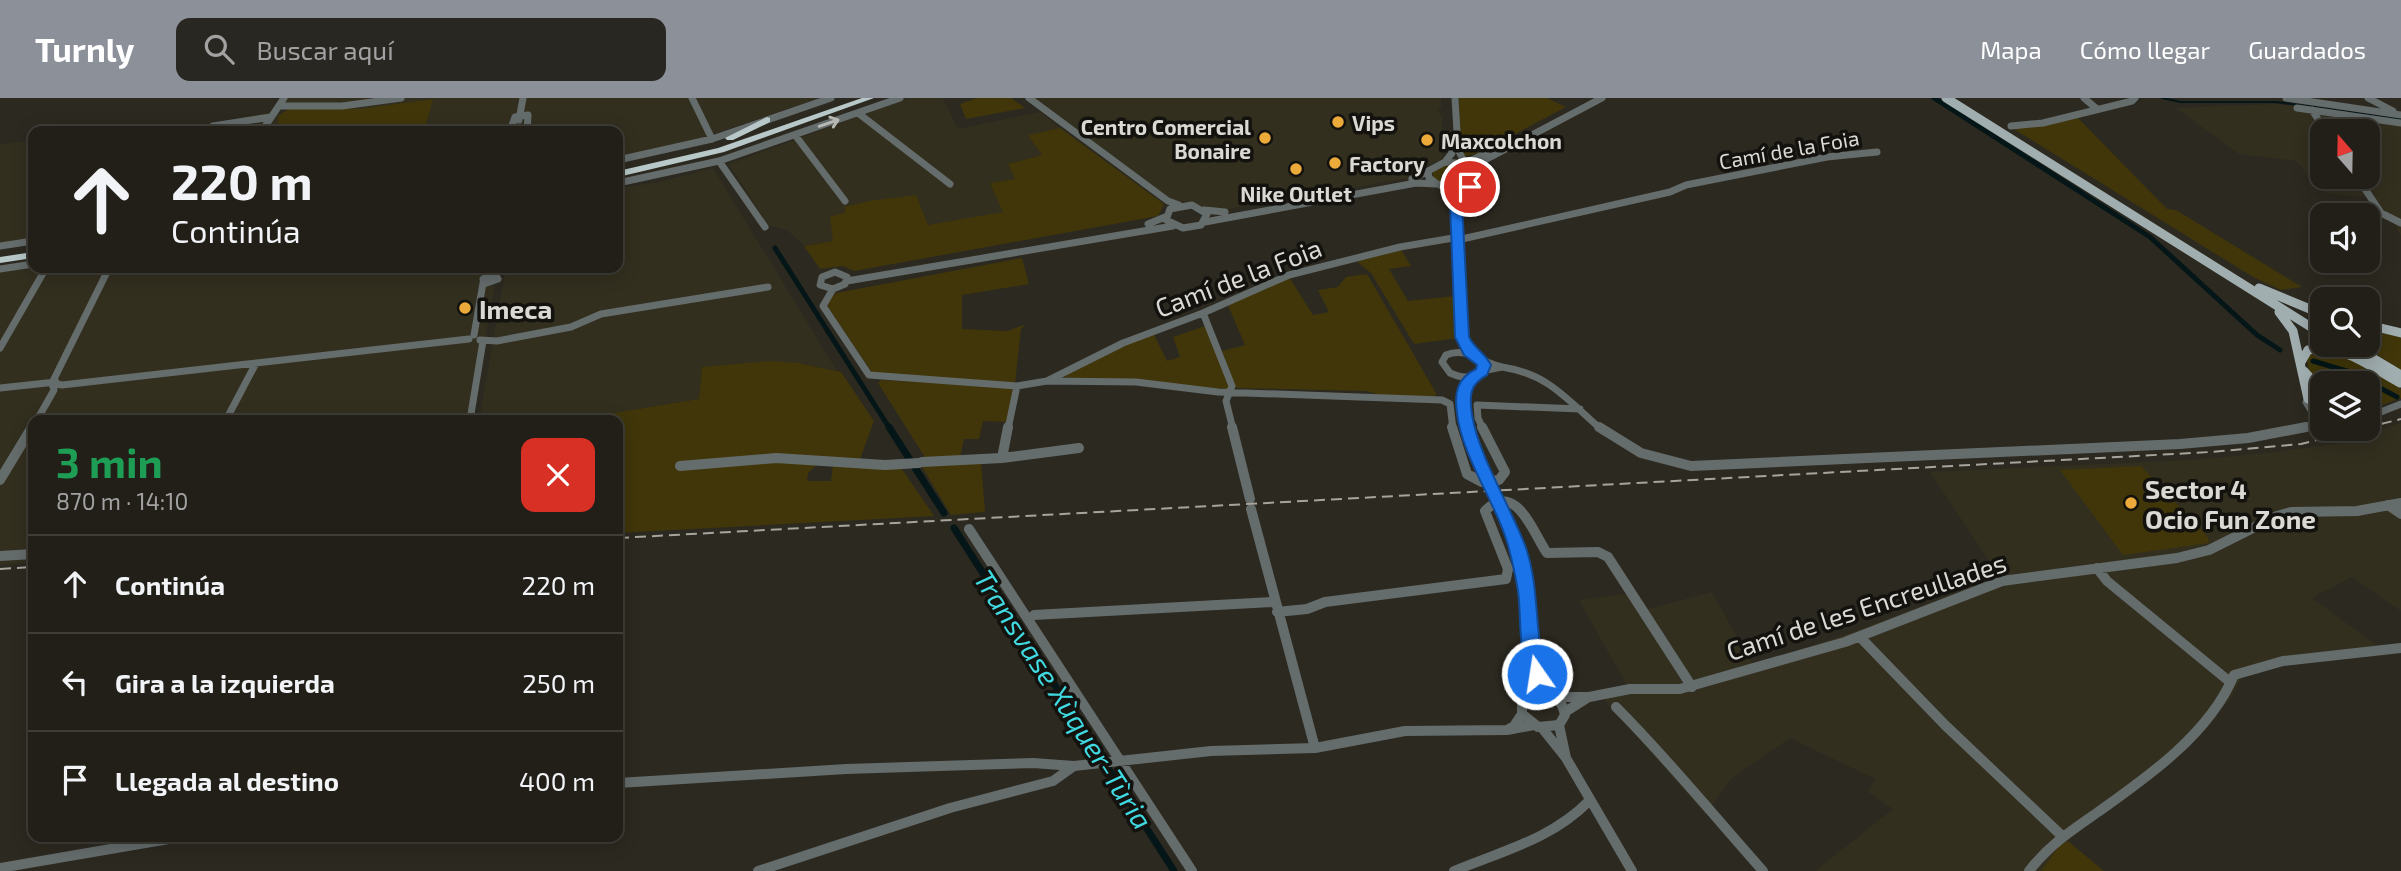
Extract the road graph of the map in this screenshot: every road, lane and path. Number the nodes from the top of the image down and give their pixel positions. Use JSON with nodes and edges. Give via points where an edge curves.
{"nodes":[{"id":1,"x":284,"y":98,"type":"edge"},
{"id":2,"x":401,"y":98,"type":"edge"},
{"id":3,"x":523,"y":98,"type":"edge"},
{"id":4,"x":692,"y":98,"type":"edge"},
{"id":5,"x":831,"y":98,"type":"edge"},
{"id":6,"x":853,"y":98,"type":"edge"},
{"id":7,"x":870,"y":98,"type":"edge"},
{"id":8,"x":881,"y":98,"type":"edge"},
{"id":9,"x":900,"y":98,"type":"edge"},
{"id":10,"x":1028,"y":98,"type":"edge"},
{"id":11,"x":1449,"y":98,"type":"edge"},
{"id":12,"x":1455,"y":98,"type":"edge"},
{"id":13,"x":1591,"y":98,"type":"edge"},
{"id":14,"x":1602,"y":98,"type":"edge"},
{"id":15,"x":1946,"y":98,"type":"edge"},
{"id":16,"x":1955,"y":98,"type":"edge"},
{"id":17,"x":2084,"y":98,"type":"edge"},
{"id":18,"x":2135,"y":98,"type":"edge"},
{"id":19,"x":2286,"y":98,"type":"edge"},
{"id":20,"x":2296,"y":98,"type":"edge"},
{"id":21,"x":2370,"y":98,"type":"edge"},
{"id":22,"x":2328,"y":104,"type":"junction"},
{"id":23,"x":281,"y":106,"type":"junction"},
{"id":24,"x":2297,"y":108,"type":"dead end"},
{"id":25,"x":2097,"y":109,"type":"junction"},
{"id":26,"x":837,"y":110,"type":"junction"},
{"id":27,"x":2312,"y":110,"type":"junction"},
{"id":28,"x":2387,"y":110,"type":"junction"},
{"id":29,"x":858,"y":113,"type":"junction"},
{"id":30,"x":2401,"y":114,"type":"edge"},
{"id":31,"x":271,"y":117,"type":"junction"},
{"id":32,"x":520,"y":118,"type":"junction"},
{"id":33,"x":2318,"y":119,"type":"edge"},
{"id":34,"x":767,"y":120,"type":"junction"},
{"id":35,"x":2401,"y":123,"type":"edge"},
{"id":36,"x":213,"y":126,"type":"dead end"},
{"id":37,"x":265,"y":126,"type":"edge"},
{"id":38,"x":511,"y":126,"type":"edge"},
{"id":39,"x":528,"y":126,"type":"edge"},
{"id":40,"x":2011,"y":126,"type":"dead end"},
{"id":41,"x":795,"y":135,"type":"junction"},
{"id":42,"x":712,"y":139,"type":"junction"},
{"id":43,"x":1877,"y":152,"type":"dead end"},
{"id":44,"x":688,"y":153,"type":"junction"},
{"id":45,"x":1484,"y":154,"type":"junction"},
{"id":46,"x":1459,"y":155,"type":"junction"},
{"id":47,"x":623,"y":159,"type":"edge"},
{"id":48,"x":719,"y":161,"type":"junction"},
{"id":49,"x":1445,"y":162,"type":"junction"},
{"id":50,"x":1465,"y":164,"type":"junction"},
{"id":51,"x":1475,"y":170,"type":"junction"},
{"id":52,"x":623,"y":171,"type":"edge"},
{"id":53,"x":623,"y":171,"type":"edge"},
{"id":54,"x":1428,"y":171,"type":"junction"},
{"id":55,"x":623,"y":182,"type":"edge"},
{"id":56,"x":950,"y":184,"type":"dead end"},
{"id":57,"x":1438,"y":186,"type":"junction"},
{"id":58,"x":1465,"y":189,"type":"junction"},
{"id":59,"x":2365,"y":189,"type":"edge"},
{"id":60,"x":845,"y":201,"type":"dead end"},
{"id":61,"x":1456,"y":203,"type":"junction"},
{"id":62,"x":1169,"y":205,"type":"junction"},
{"id":63,"x":1204,"y":210,"type":"junction"},
{"id":64,"x":1165,"y":217,"type":"junction"},
{"id":65,"x":1205,"y":222,"type":"junction"},
{"id":66,"x":2400,"y":224,"type":"edge"},
{"id":67,"x":1173,"y":226,"type":"junction"},
{"id":68,"x":765,"y":227,"type":"dead end"},
{"id":69,"x":28,"y":243,"type":"edge"},
{"id":70,"x":0,"y":246,"type":"edge"},
{"id":71,"x":28,"y":250,"type":"edge"},
{"id":72,"x":0,"y":254,"type":"edge"},
{"id":73,"x":28,"y":256,"type":"edge"},
{"id":74,"x":0,"y":260,"type":"edge"},
{"id":75,"x":28,"y":265,"type":"edge"},
{"id":76,"x":0,"y":269,"type":"edge"},
{"id":77,"x":43,"y":273,"type":"edge"},
{"id":78,"x":107,"y":273,"type":"edge"},
{"id":79,"x":846,"y":278,"type":"junction"},
{"id":80,"x":487,"y":283,"type":"dead end"},
{"id":81,"x":768,"y":287,"type":"dead end"},
{"id":82,"x":833,"y":289,"type":"junction"},
{"id":83,"x":2256,"y":289,"type":"junction"},
{"id":84,"x":2310,"y":309,"type":"edge"},
{"id":85,"x":1203,"y":313,"type":"junction"},
{"id":86,"x":2310,"y":320,"type":"edge"},
{"id":87,"x":2310,"y":326,"type":"edge"},
{"id":88,"x":2380,"y":328,"type":"edge"},
{"id":89,"x":2401,"y":333,"type":"edge"},
{"id":90,"x":2380,"y":334,"type":"edge"},
{"id":91,"x":1462,"y":337,"type":"junction"},
{"id":92,"x":477,"y":339,"type":"junction"},
{"id":93,"x":0,"y":348,"type":"edge"},
{"id":94,"x":1456,"y":351,"type":"junction"},
{"id":95,"x":1469,"y":352,"type":"junction"},
{"id":96,"x":2362,"y":357,"type":"edge"},
{"id":97,"x":2369,"y":357,"type":"edge"},
{"id":98,"x":2378,"y":357,"type":"edge"},
{"id":99,"x":255,"y":365,"type":"junction"},
{"id":100,"x":2302,"y":365,"type":"junction"},
{"id":101,"x":1483,"y":367,"type":"junction"},
{"id":102,"x":1502,"y":367,"type":"joint"},
{"id":103,"x":1455,"y":376,"type":"junction"},
{"id":104,"x":1470,"y":377,"type":"junction"},
{"id":105,"x":2401,"y":379,"type":"edge"},
{"id":106,"x":2310,"y":380,"type":"edge"},
{"id":107,"x":1047,"y":381,"type":"junction"},
{"id":108,"x":52,"y":383,"type":"junction"},
{"id":109,"x":1017,"y":386,"type":"junction"},
{"id":110,"x":0,"y":388,"type":"edge"},
{"id":111,"x":1230,"y":392,"type":"junction"},
{"id":112,"x":1463,"y":393,"type":"junction"},
{"id":113,"x":2308,"y":399,"type":"joint"},
{"id":114,"x":2401,"y":404,"type":"edge"},
{"id":115,"x":1580,"y":409,"type":"junction"},
{"id":116,"x":2310,"y":410,"type":"edge"},
{"id":117,"x":2380,"y":411,"type":"edge"},
{"id":118,"x":2383,"y":411,"type":"junction"},
{"id":119,"x":2380,"y":412,"type":"edge"},
{"id":120,"x":40,"y":415,"type":"edge"},
{"id":121,"x":229,"y":415,"type":"edge"},
{"id":122,"x":470,"y":415,"type":"edge"},
{"id":123,"x":2310,"y":423,"type":"edge"},
{"id":124,"x":2310,"y":427,"type":"edge"},
{"id":125,"x":2302,"y":429,"type":"junction"},
{"id":126,"x":28,"y":434,"type":"edge"},
{"id":127,"x":1079,"y":448,"type":"dead end"},
{"id":128,"x":1002,"y":458,"type":"junction"},
{"id":129,"x":680,"y":466,"type":"dead end"},
{"id":130,"x":0,"y":480,"type":"edge"},
{"id":131,"x":2401,"y":503,"type":"edge"},
{"id":132,"x":2388,"y":505,"type":"junction"},
{"id":133,"x":2401,"y":514,"type":"edge"},
{"id":134,"x":969,"y":529,"type":"dead end"},
{"id":135,"x":28,"y":554,"type":"edge"},
{"id":136,"x":0,"y":556,"type":"edge"},
{"id":137,"x":2097,"y":568,"type":"junction"},
{"id":138,"x":1276,"y":607,"type":"junction"},
{"id":139,"x":1034,"y":615,"type":"dead end"},
{"id":140,"x":1860,"y":637,"type":"junction"},
{"id":141,"x":2401,"y":648,"type":"edge"},
{"id":142,"x":1533,"y":667,"type":"junction"},
{"id":143,"x":2231,"y":681,"type":"junction"},
{"id":144,"x":1692,"y":687,"type":"junction"},
{"id":145,"x":1529,"y":693,"type":"junction"},
{"id":146,"x":1553,"y":695,"type":"junction"},
{"id":147,"x":1589,"y":697,"type":"junction"},
{"id":148,"x":1616,"y":706,"type":"dead end"},
{"id":149,"x":1565,"y":712,"type":"junction"},
{"id":150,"x":1522,"y":714,"type":"junction"},
{"id":151,"x":1559,"y":725,"type":"junction"},
{"id":152,"x":1538,"y":727,"type":"junction"},
{"id":153,"x":1507,"y":730,"type":"junction"},
{"id":154,"x":1315,"y":748,"type":"junction"},
{"id":155,"x":1566,"y":758,"type":"junction"},
{"id":156,"x":1119,"y":763,"type":"junction"},
{"id":157,"x":1074,"y":766,"type":"junction"},
{"id":158,"x":623,"y":783,"type":"edge"},
{"id":159,"x":1589,"y":801,"type":"junction"},
{"id":160,"x":2060,"y":835,"type":"junction"},
{"id":161,"x":151,"y":842,"type":"edge"},
{"id":162,"x":0,"y":868,"type":"edge"},
{"id":163,"x":758,"y":871,"type":"edge"},
{"id":164,"x":1192,"y":871,"type":"edge"},
{"id":165,"x":1454,"y":871,"type":"edge"},
{"id":166,"x":1632,"y":871,"type":"edge"},
{"id":167,"x":1763,"y":871,"type":"edge"},
{"id":168,"x":2029,"y":871,"type":"edge"}],
"edges":[{"from":1,"to":23,"type":"street"},
{"from":2,"to":23,"type":"street","via":[[342,106]]},
{"from":3,"to":32,"type":"street"},
{"from":4,"to":42,"type":"street"},
{"from":5,"to":34,"type":"street"},
{"from":6,"to":44,"type":"highway"},
{"from":7,"to":26,"type":"highway"},
{"from":8,"to":26,"type":"highway"},
{"from":9,"to":29,"type":"street"},
{"from":10,"to":62,"type":"street"},
{"from":11,"to":49,"type":"street","via":[[1452,153]]},
{"from":12,"to":46,"type":"street"},
{"from":13,"to":45,"type":"street"},
{"from":14,"to":51,"type":"street","via":[[1483,161]]},
{"from":15,"to":83,"type":"main road"},
{"from":16,"to":83,"type":"main road"},
{"from":17,"to":25,"type":"street"},
{"from":18,"to":25,"type":"street"},
{"from":19,"to":22,"type":"street"},
{"from":20,"to":22,"type":"street"},
{"from":21,"to":28,"type":"street"},
{"from":21,"to":30,"type":"street"},
{"from":22,"to":28,"type":"street"},
{"from":23,"to":31,"type":"street"},
{"from":24,"to":27,"type":"street"},
{"from":25,"to":40,"type":"street"},
{"from":26,"to":53,"type":"highway","via":[[711,153]]},
{"from":27,"to":33,"type":"street"},
{"from":27,"to":35,"type":"street"},
{"from":28,"to":30,"type":"street"},
{"from":41,"to":29,"type":"street","one_way":true},
{"from":29,"to":56,"type":"street"},
{"from":31,"to":36,"type":"street"},
{"from":31,"to":37,"type":"street"},
{"from":32,"to":38,"type":"street","via":[[512,120]]},
{"from":32,"to":39,"type":"street","via":[[529,117]]},
{"from":34,"to":42,"type":"street"},
{"from":34,"to":44,"type":"highway","via":[[746,133]]},
{"from":41,"to":48,"type":"street"},
{"from":41,"to":60,"type":"street"},
{"from":42,"to":47,"type":"street"},
{"from":43,"to":85,"type":"street","name":"Camí de la Foia","via":[[1827,157],[1686,185],[1319,266]]},
{"from":44,"to":52,"type":"highway"},
{"from":45,"to":46,"type":"street"},
{"from":45,"to":50,"type":"street"},
{"from":46,"to":50,"type":"street"},
{"from":48,"to":55,"type":"street"},
{"from":48,"to":68,"type":"street"},
{"from":49,"to":50,"type":"street"},
{"from":49,"to":54,"type":"street"},
{"from":50,"to":51,"type":"street"},
{"from":51,"to":58,"type":"street","via":[[1479,180]]},
{"from":54,"to":57,"type":"street"},
{"from":54,"to":63,"type":"street","via":[[1405,181],[1222,212]]},
{"from":57,"to":58,"type":"street"},
{"from":57,"to":61,"type":"street"},
{"from":57,"to":65,"type":"street","via":[[1416,183]]},
{"from":58,"to":61,"type":"street"},
{"from":59,"to":66,"type":"street","via":[[2381,213]]},
{"from":61,"to":91,"type":"street"},
{"from":62,"to":63,"type":"street"},
{"from":62,"to":64,"type":"street"},
{"from":63,"to":65,"type":"street"},
{"from":64,"to":67,"type":"street"},
{"from":64,"to":79,"type":"street","via":[[1137,226]]},
{"from":65,"to":67,"type":"street","via":[[1191,228]]},
{"from":67,"to":79,"type":"street"},
{"from":69,"to":70,"type":"street"},
{"from":71,"to":72,"type":"highway"},
{"from":73,"to":74,"type":"highway"},
{"from":75,"to":76,"type":"street"},
{"from":77,"to":93,"type":"street"},
{"from":78,"to":108,"type":"street"},
{"from":79,"to":82,"type":"street"},
{"from":79,"to":82,"type":"street","via":[[831,273],[822,277],[820,285]]},
{"from":80,"to":92,"type":"street","via":[[476,311]]},
{"from":81,"to":92,"type":"street","via":[[601,314],[571,327]]},
{"from":82,"to":109,"type":"street","via":[[823,306],[869,375]]},
{"from":83,"to":84,"type":"main road"},
{"from":83,"to":86,"type":"main road"},
{"from":83,"to":87,"type":"main road"},
{"from":83,"to":100,"type":"main road","via":[[2287,321]]},
{"from":85,"to":107,"type":"street","name":"Camí de la Foia","via":[[1123,342]]},
{"from":85,"to":111,"type":"street","via":[[1232,386]]},
{"from":88,"to":89,"type":"main road"},
{"from":89,"to":90,"type":"main road"},
{"from":91,"to":94,"type":"street"},
{"from":91,"to":95,"type":"street"},
{"from":92,"to":99,"type":"street"},
{"from":92,"to":122,"type":"street"},
{"from":94,"to":95,"type":"street"},
{"from":94,"to":103,"type":"street","via":[[1442,362]]},
{"from":95,"to":101,"type":"street"},
{"from":96,"to":105,"type":"main road"},
{"from":97,"to":105,"type":"main road"},
{"from":98,"to":105,"type":"main road"},
{"from":99,"to":108,"type":"street"},
{"from":99,"to":121,"type":"street"},
{"from":100,"to":105,"type":"main road","via":[[2308,349],[2328,348]]},
{"from":100,"to":106,"type":"main road"},
{"from":100,"to":113,"type":"main road"},
{"from":101,"to":102,"type":"street"},
{"from":101,"to":104,"type":"street"},
{"from":102,"to":115,"type":"street","via":[[1530,371],[1549,380]]},
{"from":103,"to":104,"type":"street"},
{"from":103,"to":112,"type":"street"},
{"from":104,"to":112,"type":"street"},
{"from":107,"to":109,"type":"street"},
{"from":107,"to":111,"type":"street","via":[[1136,382]]},
{"from":108,"to":110,"type":"street"},
{"from":108,"to":120,"type":"street","via":[[54,390]]},
{"from":109,"to":128,"type":"street"},
{"from":111,"to":115,"type":"street","via":[[1448,402],[1459,457],[1467,474],[1482,482],[1499,480],[1506,472],[1478,418],[1477,405]]},
{"from":111,"to":138,"type":"street","via":[[1226,401]]},
{"from":112,"to":142,"type":"street","bridge":true,"via":[[1470,435],[1514,538],[1524,576]]},
{"from":113,"to":116,"type":"street"},
{"from":114,"to":118,"type":"street"},
{"from":115,"to":125,"type":"street","via":[[1630,448],[1672,462],[1706,466],[2180,444]]},
{"from":117,"to":118,"type":"street"},
{"from":118,"to":119,"type":"street"},
{"from":123,"to":125,"type":"street"},
{"from":124,"to":125,"type":"street"},
{"from":126,"to":130,"type":"street"},
{"from":127,"to":128,"type":"street"},
{"from":128,"to":129,"type":"street","via":[[906,464],[776,457]]},
{"from":131,"to":132,"type":"street","name":"Camí de les Encreullades"},
{"from":132,"to":133,"type":"street"},
{"from":132,"to":137,"type":"street","name":"Camí de les Encreullades","via":[[2357,511],[2291,512],[2209,550]]},
{"from":134,"to":156,"type":"street"},
{"from":135,"to":136,"type":"street"},
{"from":137,"to":140,"type":"street","name":"Camí de les Encreullades","via":[[2003,582]]},
{"from":137,"to":143,"type":"street"},
{"from":138,"to":139,"type":"street"},
{"from":138,"to":144,"type":"street","via":[[1307,609],[1325,602],[1506,579],[1508,569],[1485,511],[1508,502],[1526,514],[1547,553],[1598,552],[1608,557]]},
{"from":138,"to":154,"type":"street"},
{"from":140,"to":144,"type":"street","name":"Camí de les Encreullades"},
{"from":140,"to":160,"type":"street"},
{"from":141,"to":143,"type":"street","via":[[2283,661],[2234,675]]},
{"from":142,"to":145,"type":"street"},
{"from":142,"to":146,"type":"street"},
{"from":143,"to":160,"type":"street","via":[[2223,699],[2169,755]]},
{"from":144,"to":147,"type":"street","name":"Camí de les Encreullades","via":[[1630,688]]},
{"from":145,"to":146,"type":"street"},
{"from":145,"to":150,"type":"street","via":[[1521,702]]},
{"from":146,"to":147,"type":"street","name":"Camí de les Encreullades"},
{"from":146,"to":149,"type":"street"},
{"from":147,"to":149,"type":"street","name":"Camí de les Encreullades"},
{"from":148,"to":167,"type":"street","via":[[1667,757]]},
{"from":149,"to":151,"type":"street"},
{"from":150,"to":152,"type":"street"},
{"from":150,"to":153,"type":"street"},
{"from":151,"to":152,"type":"street"},
{"from":151,"to":155,"type":"street"},
{"from":152,"to":153,"type":"street"},
{"from":152,"to":155,"type":"street"},
{"from":153,"to":154,"type":"street","via":[[1405,731]]},
{"from":154,"to":156,"type":"street","via":[[1211,751]]},
{"from":155,"to":159,"type":"street"},
{"from":156,"to":157,"type":"street"},
{"from":156,"to":164,"type":"street"},
{"from":157,"to":158,"type":"street","via":[[1033,763],[846,769]]},
{"from":157,"to":163,"type":"street","via":[[1053,781],[950,808]]},
{"from":159,"to":165,"type":"street","via":[[1552,831]]},
{"from":159,"to":166,"type":"street"},
{"from":160,"to":168,"type":"street"},
{"from":161,"to":162,"type":"street"}]}
